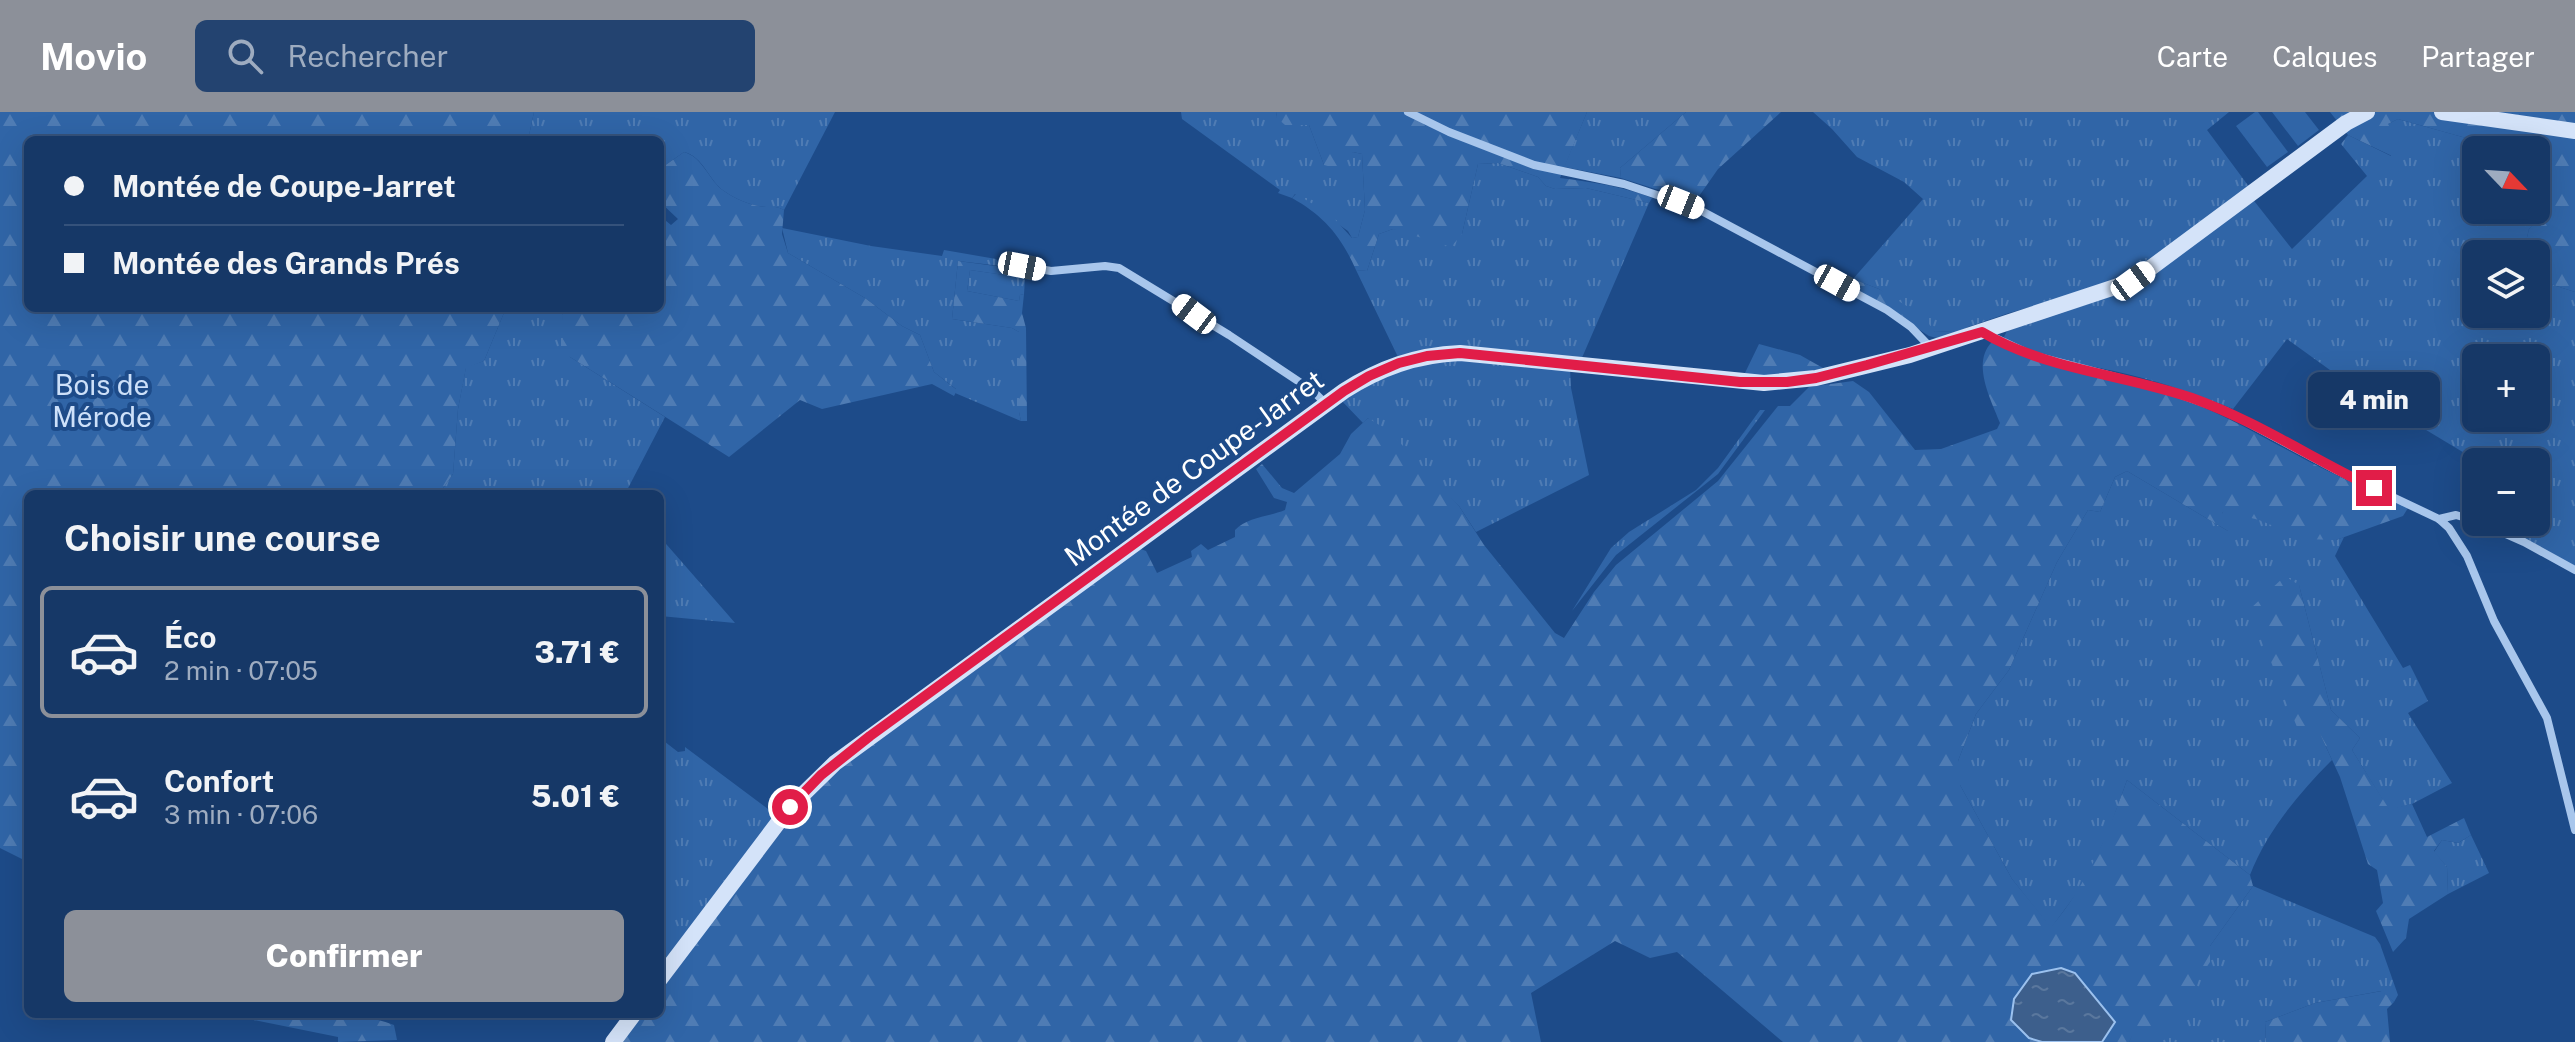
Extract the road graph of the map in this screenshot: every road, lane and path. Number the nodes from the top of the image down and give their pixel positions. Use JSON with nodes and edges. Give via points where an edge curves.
{"nodes":[{"id":1,"x":1408,"y":112,"type":"edge"},
{"id":2,"x":2367,"y":112,"type":"edge"},
{"id":3,"x":2442,"y":112,"type":"edge"},
{"id":4,"x":2575,"y":131,"type":"edge"},
{"id":5,"x":1005,"y":263,"type":"dead end"},
{"id":6,"x":1982,"y":332,"type":"junction"},
{"id":7,"x":1931,"y":348,"type":"junction"},
{"id":8,"x":1326,"y":404,"type":"junction"},
{"id":9,"x":2462,"y":517,"type":"edge"},
{"id":10,"x":2439,"y":519,"type":"junction"},
{"id":11,"x":2511,"y":536,"type":"edge"},
{"id":12,"x":2575,"y":570,"type":"edge"},
{"id":13,"x":2575,"y":830,"type":"edge"},
{"id":14,"x":664,"y":974,"type":"edge"},
{"id":15,"x":631,"y":1018,"type":"edge"},
{"id":16,"x":613,"y":1042,"type":"edge"}],
"edges":[{"from":1,"to":7,"type":"street","via":[[1534,165],[1624,184],[1696,208],[1887,310]]},
{"from":2,"to":6,"type":"main road","name":"Montée de Coupe-Jarret","via":[[2133,281]]},
{"from":3,"to":4,"type":"main road"},
{"from":5,"to":8,"type":"street","via":[[1051,271],[1119,268],[1229,335]]},
{"from":6,"to":7,"type":"main road","name":"Montée de Coupe-Jarret"},
{"from":6,"to":10,"type":"street","via":[[2032,355],[2226,411]]},
{"from":7,"to":8,"type":"main road","name":"Montée de Coupe-Jarret","via":[[1816,378],[1764,383],[1486,353],[1443,353],[1385,368]]},
{"from":8,"to":14,"type":"main road","name":"Montée de Coupe-Jarret","via":[[821,775],[781,818]]},
{"from":9,"to":10,"type":"street"},
{"from":10,"to":13,"type":"street","via":[[2467,556],[2501,635],[2547,718]]},
{"from":11,"to":12,"type":"street"},
{"from":15,"to":16,"type":"main road"}]}
